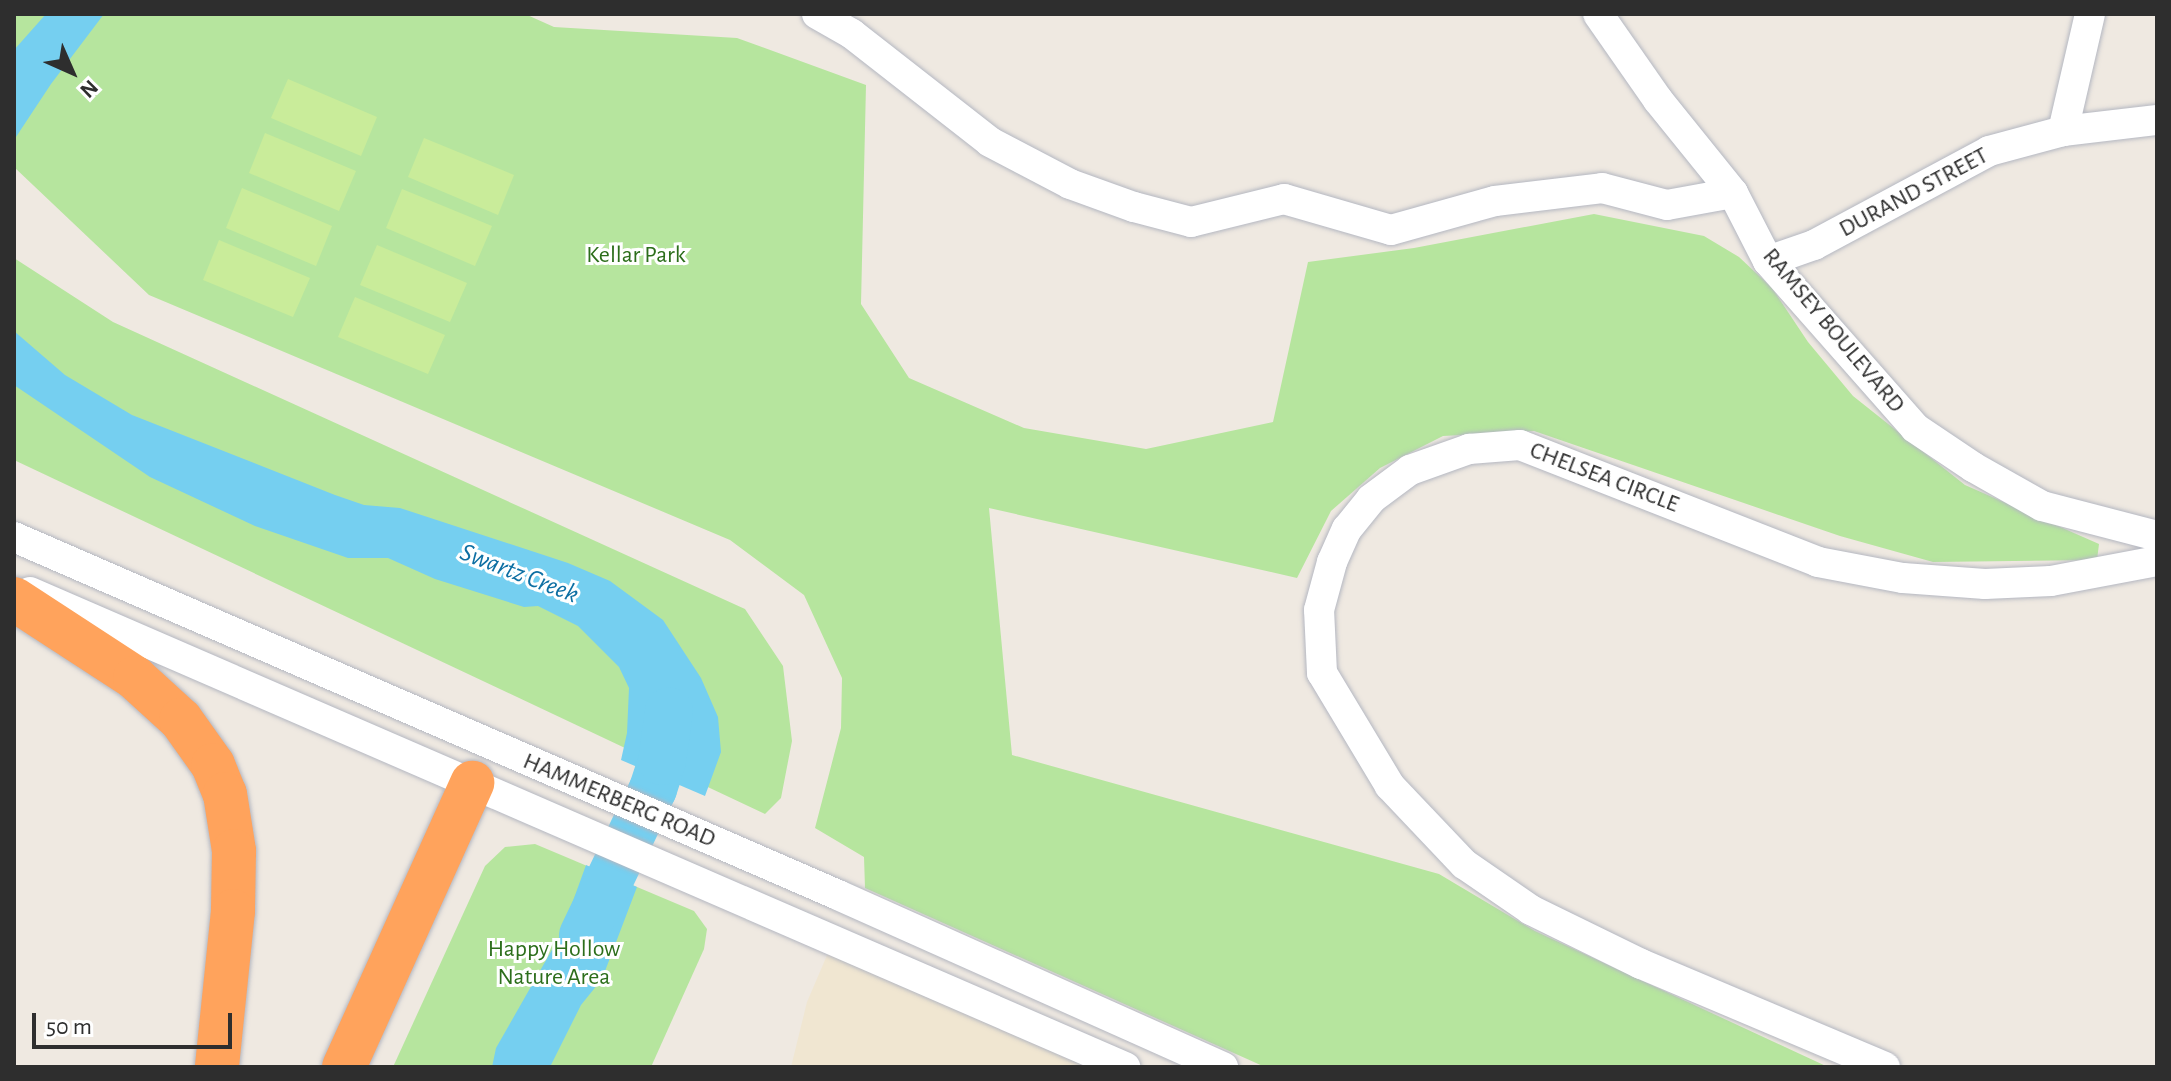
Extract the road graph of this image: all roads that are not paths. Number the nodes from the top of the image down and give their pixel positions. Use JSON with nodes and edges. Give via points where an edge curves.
{"nodes":[{"id":1,"x":817,"y":14,"type":"edge"},
{"id":2,"x":1598,"y":14,"type":"edge"},
{"id":3,"x":2090,"y":14,"type":"edge"},
{"id":4,"x":2157,"y":120,"type":"edge"},
{"id":5,"x":2063,"y":131,"type":"junction"},
{"id":6,"x":1733,"y":193,"type":"junction"},
{"id":7,"x":1768,"y":261,"type":"junction"},
{"id":8,"x":2157,"y":536,"type":"edge"},
{"id":9,"x":14,"y":537,"type":"edge"},
{"id":10,"x":2157,"y":561,"type":"edge"},
{"id":11,"x":14,"y":585,"type":"edge"},
{"id":12,"x":14,"y":599,"type":"edge"},
{"id":13,"x":451,"y":727,"type":"junction"},
{"id":14,"x":472,"y":783,"type":"junction"},
{"id":15,"x":217,"y":1067,"type":"edge"},
{"id":16,"x":344,"y":1067,"type":"edge"},
{"id":17,"x":1125,"y":1067,"type":"edge"},
{"id":18,"x":1223,"y":1067,"type":"edge"},
{"id":19,"x":1885,"y":1067,"type":"edge"}],
"edges":[{"from":1,"to":6,"type":"street","via":[[852,34],[990,142],[1070,184],[1191,222],[1284,199],[1391,230],[1495,201],[1602,188],[1667,205]]},
{"from":2,"to":6,"type":"street","name":"RAMSEY BOULEVARD"},
{"from":3,"to":5,"type":"street"},
{"from":4,"to":5,"type":"street","name":"DURAND STREET"},
{"from":5,"to":7,"type":"street","name":"DURAND STREET","via":[[1989,151],[1814,245]]},
{"from":6,"to":7,"type":"street","name":"RAMSEY BOULEVARD"},
{"from":7,"to":8,"type":"street","name":"RAMSEY BOULEVARD","via":[[1915,428],[2042,506]]},
{"from":9,"to":13,"type":"street","name":"HAMMERBERG ROAD"},
{"from":10,"to":19,"type":"street","name":"CHELSEA CIRCLE","via":[[2051,581],[1985,584],[1903,578],[1818,562],[1520,445],[1469,449],[1410,470],[1371,499],[1347,529],[1319,610],[1322,673],[1390,786],[1464,864],[1531,910],[1641,964]]},
{"from":11,"to":14,"type":"street","name":"HAMMERBERG ROAD"},
{"from":12,"to":15,"type":"highway","via":[[135,678],[181,720],[213,765],[225,794],[234,851]]},
{"from":13,"to":14,"type":"street","via":[[469,754]]},
{"from":13,"to":18,"type":"street","name":"HAMMERBERG ROAD"},
{"from":14,"to":16,"type":"highway"},
{"from":14,"to":17,"type":"street","name":"HAMMERBERG ROAD"}]}
